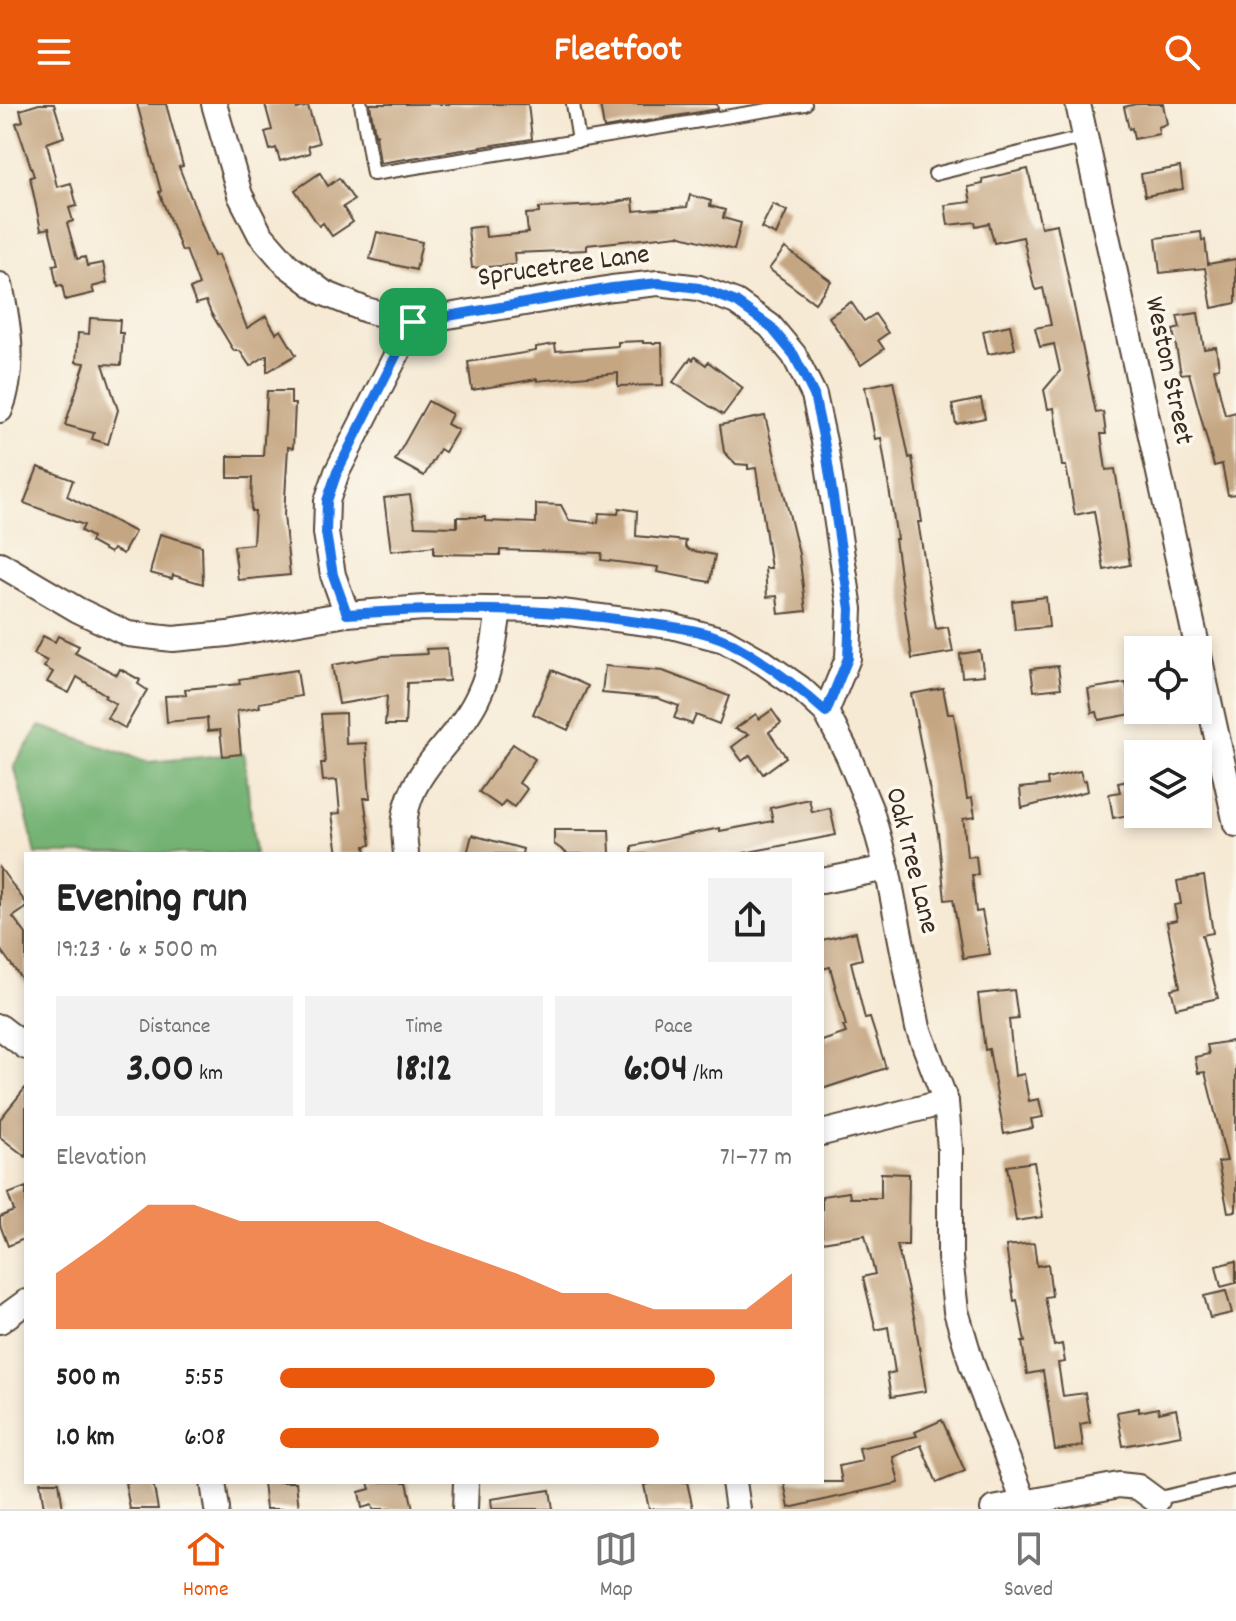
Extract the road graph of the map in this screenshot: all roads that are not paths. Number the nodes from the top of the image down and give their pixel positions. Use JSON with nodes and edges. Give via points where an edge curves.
{"nodes":[{"id":1,"x":214,"y":104,"type":"edge"},
{"id":2,"x":361,"y":104,"type":"edge"},
{"id":3,"x":573,"y":104,"type":"edge"},
{"id":4,"x":724,"y":104,"type":"edge"},
{"id":5,"x":805,"y":104,"type":"edge"},
{"id":6,"x":1078,"y":104,"type":"edge"},
{"id":7,"x":727,"y":118,"type":"junction"},
{"id":8,"x":1085,"y":137,"type":"junction"},
{"id":9,"x":579,"y":141,"type":"junction"},
{"id":10,"x":935,"y":174,"type":"dead end"},
{"id":11,"x":1,"y":294,"type":"edge"},
{"id":12,"x":413,"y":322,"type":"junction"},
{"id":13,"x":0,"y":410,"type":"edge"},
{"id":14,"x":0,"y":564,"type":"edge"},
{"id":15,"x":499,"y":609,"type":"junction"},
{"id":16,"x":347,"y":614,"type":"junction"},
{"id":17,"x":1195,"y":636,"type":"edge"},
{"id":18,"x":826,"y":712,"type":"junction"},
{"id":19,"x":1212,"y":715,"type":"edge"},
{"id":20,"x":1236,"y":824,"type":"edge"},
{"id":21,"x":406,"y":852,"type":"edge"},
{"id":22,"x":887,"y":868,"type":"junction"},
{"id":23,"x":824,"y":881,"type":"edge"},
{"id":24,"x":0,"y":1027,"type":"edge"},
{"id":25,"x":24,"y":1045,"type":"edge"},
{"id":26,"x":946,"y":1102,"type":"junction"},
{"id":27,"x":824,"y":1132,"type":"edge"},
{"id":28,"x":24,"y":1303,"type":"edge"},
{"id":29,"x":0,"y":1321,"type":"edge"},
{"id":30,"x":1236,"y":1480,"type":"edge"},
{"id":31,"x":213,"y":1484,"type":"edge"},
{"id":32,"x":466,"y":1484,"type":"edge"},
{"id":33,"x":734,"y":1484,"type":"edge"},
{"id":34,"x":1024,"y":1502,"type":"junction"},
{"id":35,"x":1154,"y":1505,"type":"edge"},
{"id":36,"x":217,"y":1509,"type":"edge"},
{"id":37,"x":465,"y":1509,"type":"edge"},
{"id":38,"x":738,"y":1509,"type":"edge"},
{"id":39,"x":993,"y":1509,"type":"edge"}],
"edges":[{"from":1,"to":12,"type":"street","name":"Sprucetree Lane","via":[[240,195],[260,234],[287,265],[324,293]]},
{"from":2,"to":9,"type":"lane","via":[[373,174]]},
{"from":3,"to":9,"type":"lane"},
{"from":4,"to":7,"type":"lane"},
{"from":5,"to":7,"type":"lane"},
{"from":6,"to":8,"type":"street","name":"Weston Street"},
{"from":7,"to":9,"type":"lane"},
{"from":8,"to":10,"type":"lane"},
{"from":8,"to":17,"type":"street","name":"Weston Street"},
{"from":11,"to":13,"type":"street","via":[[11,353]]},
{"from":12,"to":16,"type":"street","via":[[327,501],[328,547]]},
{"from":12,"to":18,"type":"street","name":"Sprucetree Lane","via":[[658,283],[699,288],[736,302],[770,326],[794,355],[814,395],[850,609],[848,658]]},
{"from":14,"to":16,"type":"street","name":"Oak Tree Lane","via":[[128,634],[173,639],[228,634]]},
{"from":15,"to":16,"type":"street","name":"Oak Tree Lane"},
{"from":15,"to":18,"type":"street","name":"Oak Tree Lane","via":[[610,617],[724,640],[800,688]]},
{"from":15,"to":21,"type":"street","via":[[480,694],[418,779],[405,816]]},
{"from":18,"to":22,"type":"street","name":"Oak Tree Lane","via":[[871,811]]},
{"from":19,"to":20,"type":"street","name":"Weston Street"},
{"from":22,"to":23,"type":"street"},
{"from":22,"to":26,"type":"street","name":"Oak Tree Lane","via":[[918,1028]]},
{"from":24,"to":25,"type":"street"},
{"from":26,"to":27,"type":"street"},
{"from":26,"to":34,"type":"street","name":"Oak Tree Lane","via":[[956,1311]]},
{"from":28,"to":29,"type":"street"},
{"from":30,"to":35,"type":"lane"},
{"from":31,"to":36,"type":"street"},
{"from":32,"to":37,"type":"street"},
{"from":33,"to":38,"type":"street"},
{"from":34,"to":35,"type":"street","via":[[1119,1485],[1138,1487]]},
{"from":34,"to":39,"type":"street"}]}
